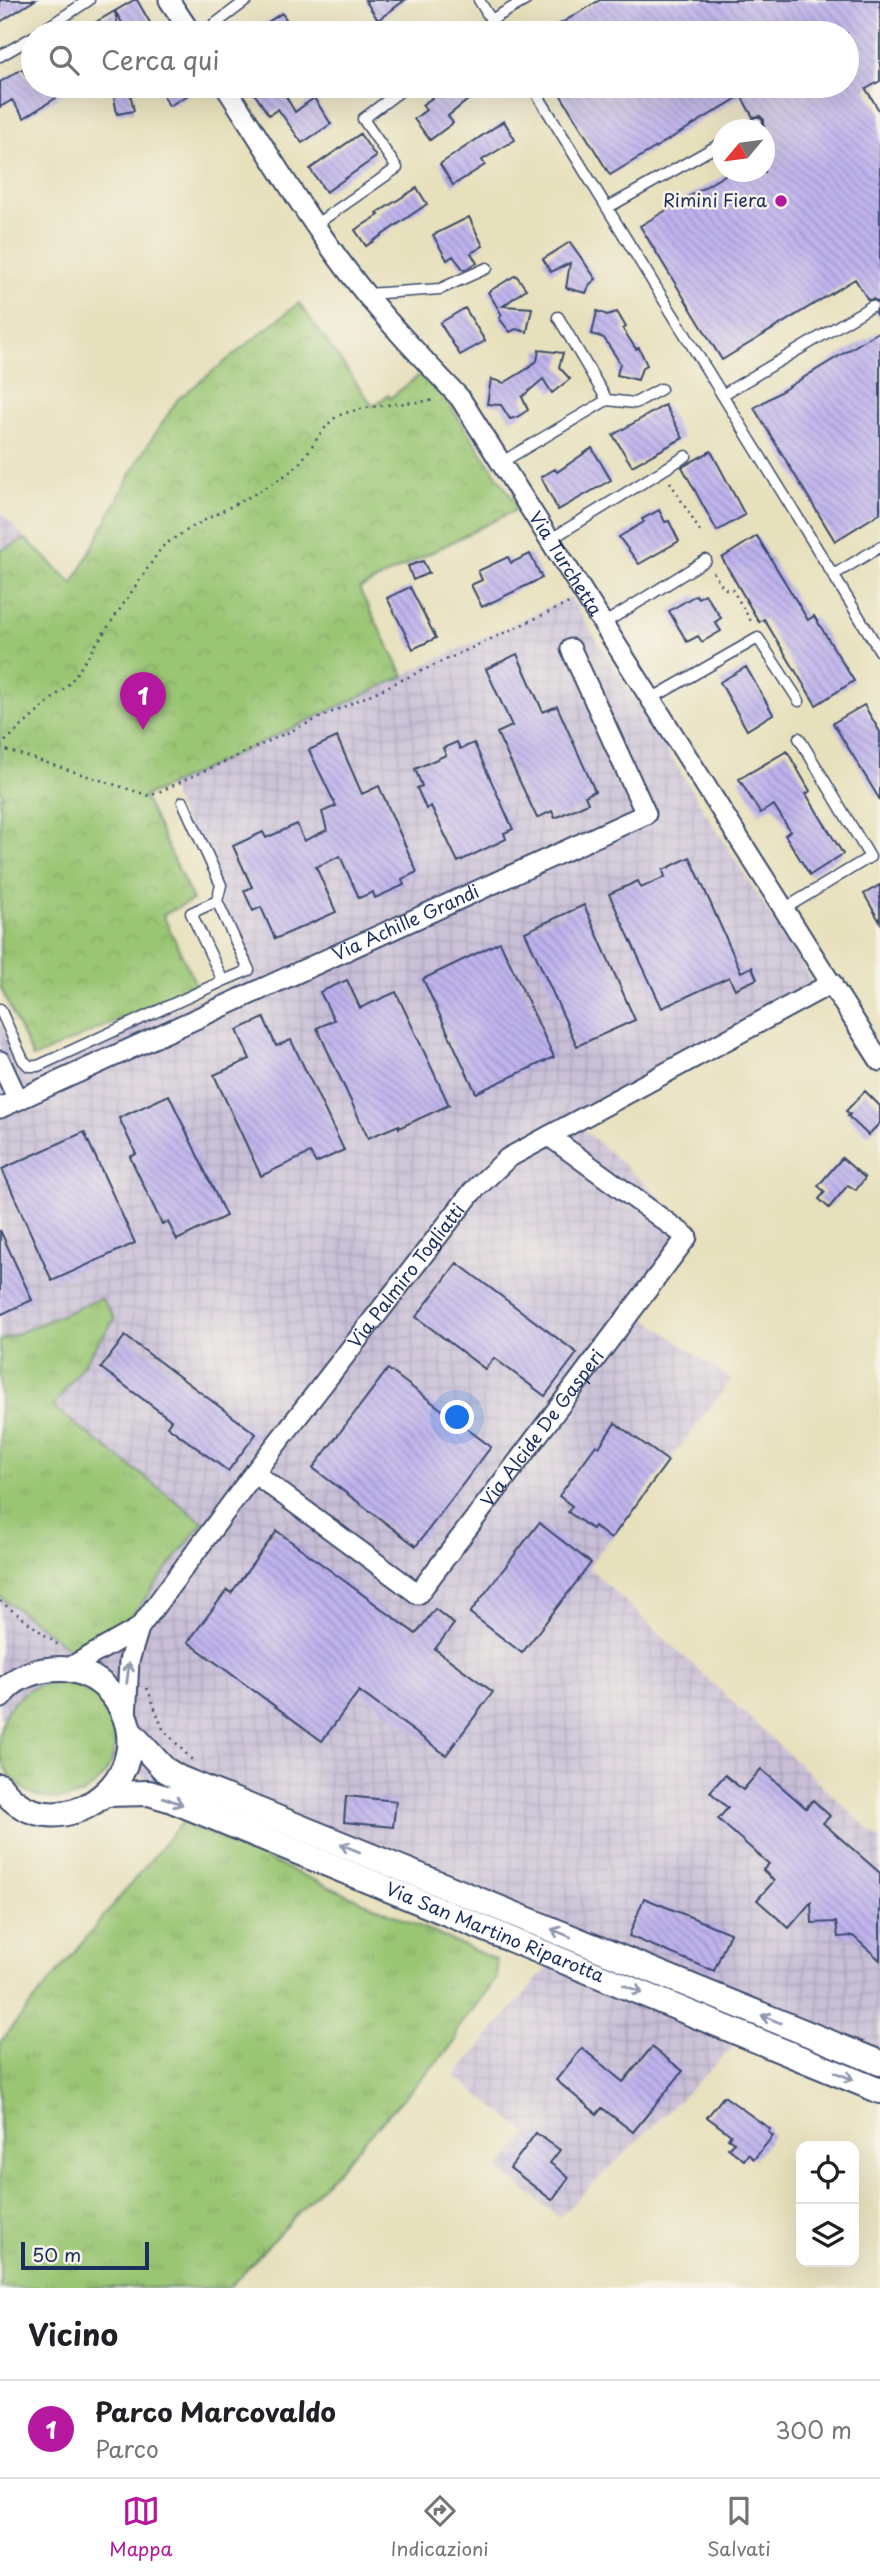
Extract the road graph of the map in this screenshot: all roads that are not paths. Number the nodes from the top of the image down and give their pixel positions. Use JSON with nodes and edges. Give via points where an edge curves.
{"nodes":[{"id":1,"x":89,"y":0,"type":"edge"},
{"id":2,"x":169,"y":0,"type":"edge"},
{"id":3,"x":247,"y":0,"type":"edge"},
{"id":4,"x":479,"y":0,"type":"edge"},
{"id":5,"x":526,"y":0,"type":"edge"},
{"id":6,"x":491,"y":20,"type":"joint"},
{"id":7,"x":57,"y":21,"type":"edge"},
{"id":8,"x":183,"y":21,"type":"edge"},
{"id":9,"x":219,"y":21,"type":"edge"},
{"id":10,"x":21,"y":44,"type":"edge"},
{"id":11,"x":0,"y":56,"type":"edge"},
{"id":12,"x":233,"y":98,"type":"edge"},
{"id":13,"x":391,"y":98,"type":"edge"},
{"id":14,"x":539,"y":98,"type":"edge"},
{"id":15,"x":712,"y":149,"type":"edge"},
{"id":16,"x":607,"y":208,"type":"junction"},
{"id":17,"x":315,"y":225,"type":"junction"},
{"id":18,"x":487,"y":268,"type":"dead end"},
{"id":19,"x":366,"y":294,"type":"junction"},
{"id":20,"x":872,"y":306,"type":"dead end"},
{"id":21,"x":558,"y":317,"type":"dead end"},
{"id":22,"x":661,"y":389,"type":"dead end"},
{"id":23,"x":722,"y":395,"type":"junction"},
{"id":24,"x":607,"y":400,"type":"junction"},
{"id":25,"x":686,"y":456,"type":"dead end"},
{"id":26,"x":502,"y":462,"type":"junction"},
{"id":27,"x":551,"y":539,"type":"junction"},
{"id":28,"x":880,"y":547,"type":"edge"},
{"id":29,"x":706,"y":560,"type":"road end"},
{"id":30,"x":833,"y":575,"type":"junction"},
{"id":31,"x":603,"y":624,"type":"junction"},
{"id":32,"x":571,"y":649,"type":"dead end"},
{"id":33,"x":880,"y":651,"type":"edge"},
{"id":34,"x":649,"y":700,"type":"junction"},
{"id":35,"x":799,"y":701,"type":"dead end"},
{"id":36,"x":799,"y":738,"type":"dead end"},
{"id":37,"x":183,"y":802,"type":"dead end"},
{"id":38,"x":217,"y":901,"type":"junction"},
{"id":39,"x":784,"y":909,"type":"junction"},
{"id":40,"x":238,"y":975,"type":"junction"},
{"id":41,"x":223,"y":981,"type":"junction"},
{"id":42,"x":832,"y":983,"type":"junction"},
{"id":43,"x":247,"y":996,"type":"junction"},
{"id":44,"x":0,"y":1009,"type":"edge"},
{"id":45,"x":0,"y":1061,"type":"edge"},
{"id":46,"x":880,"y":1061,"type":"edge"},
{"id":47,"x":9,"y":1104,"type":"edge"},
{"id":48,"x":549,"y":1136,"type":"junction"},
{"id":49,"x":254,"y":1473,"type":"junction"},
{"id":50,"x":139,"y":1628,"type":"junction"},
{"id":51,"x":65,"y":1658,"type":"junction"},
{"id":52,"x":11,"y":1680,"type":"edge"},
{"id":53,"x":0,"y":1696,"type":"edge"},
{"id":54,"x":127,"y":1725,"type":"junction"},
{"id":55,"x":0,"y":1786,"type":"edge"},
{"id":56,"x":107,"y":1794,"type":"junction"},
{"id":57,"x":880,"y":2063,"type":"edge"},
{"id":58,"x":880,"y":2091,"type":"edge"}],
"edges":[{"from":1,"to":7,"type":"lane"},
{"from":2,"to":8,"type":"street"},
{"from":3,"to":9,"type":"lane"},
{"from":4,"to":6,"type":"lane"},
{"from":5,"to":6,"type":"lane"},
{"from":10,"to":11,"type":"lane"},
{"from":12,"to":17,"type":"street","name":"Via Turchetta"},
{"from":13,"to":17,"type":"lane","via":[[363,119],[397,168]]},
{"from":14,"to":16,"type":"lane"},
{"from":15,"to":16,"type":"lane"},
{"from":16,"to":23,"type":"lane"},
{"from":17,"to":19,"type":"street","name":"Via Turchetta"},
{"from":18,"to":19,"type":"lane","via":[[440,289]]},
{"from":19,"to":26,"type":"street","name":"Via Turchetta","via":[[460,398]]},
{"from":20,"to":23,"type":"lane"},
{"from":21,"to":24,"type":"lane"},
{"from":22,"to":24,"type":"lane","via":[[635,403]]},
{"from":23,"to":30,"type":"lane"},
{"from":24,"to":26,"type":"lane"},
{"from":25,"to":27,"type":"lane"},
{"from":26,"to":27,"type":"street","name":"Via Turchetta"},
{"from":27,"to":31,"type":"street","name":"Via Turchetta"},
{"from":28,"to":30,"type":"lane"},
{"from":29,"to":31,"type":"lane"},
{"from":30,"to":33,"type":"lane"},
{"from":31,"to":34,"type":"street","name":"Via Turchetta"},
{"from":32,"to":43,"type":"street","name":"Via Achille Grandi","via":[[646,814]]},
{"from":34,"to":35,"type":"lane","via":[[758,638]]},
{"from":34,"to":39,"type":"street","name":"Via Turchetta"},
{"from":36,"to":39,"type":"lane","via":[[870,857]]},
{"from":37,"to":38,"type":"lane","via":[[221,885]]},
{"from":38,"to":40,"type":"lane","via":[[249,970]]},
{"from":38,"to":41,"type":"lane","via":[[191,913]]},
{"from":39,"to":42,"type":"street","name":"Via Turchetta"},
{"from":40,"to":41,"type":"lane"},
{"from":40,"to":43,"type":"lane"},
{"from":41,"to":44,"type":"lane","via":[[38,1066],[23,1060]]},
{"from":42,"to":46,"type":"street","name":"Via Turchetta","via":[[873,1038]]},
{"from":42,"to":48,"type":"street","name":"Via Palmiro Togliatti"},
{"from":43,"to":47,"type":"street","name":"Via Achille Grandi"},
{"from":45,"to":47,"type":"street"},
{"from":48,"to":49,"type":"street","name":"Via Palmiro Togliatti","via":[[508,1158],[472,1192]]},
{"from":48,"to":49,"type":"street","name":"Via Alcide De Gasperi","via":[[687,1237],[418,1594]]},
{"from":49,"to":50,"type":"street","name":"Via Palmiro Togliatti"},
{"from":50,"to":51,"type":"street","name":"Via Palmiro Togliatti"},
{"from":54,"to":50,"type":"street","one_way":true,"via":[[130,1661]]},
{"from":51,"to":52,"type":"street"},
{"from":51,"to":54,"type":"street","name":"Via San Martino Riparotta","via":[[104,1685]]},
{"from":52,"to":53,"type":"street"},
{"from":54,"to":56,"type":"street","via":[[128,1754],[121,1776]]},
{"from":57,"to":54,"type":"street","name":"Via San Martino Riparotta","one_way":true,"via":[[180,1778],[164,1769]]},
{"from":55,"to":56,"type":"street","via":[[23,1806],[44,1813],[88,1807]]},
{"from":56,"to":58,"type":"street","name":"Via San Martino Riparotta","one_way":true,"via":[[149,1793],[175,1801]]}]}
